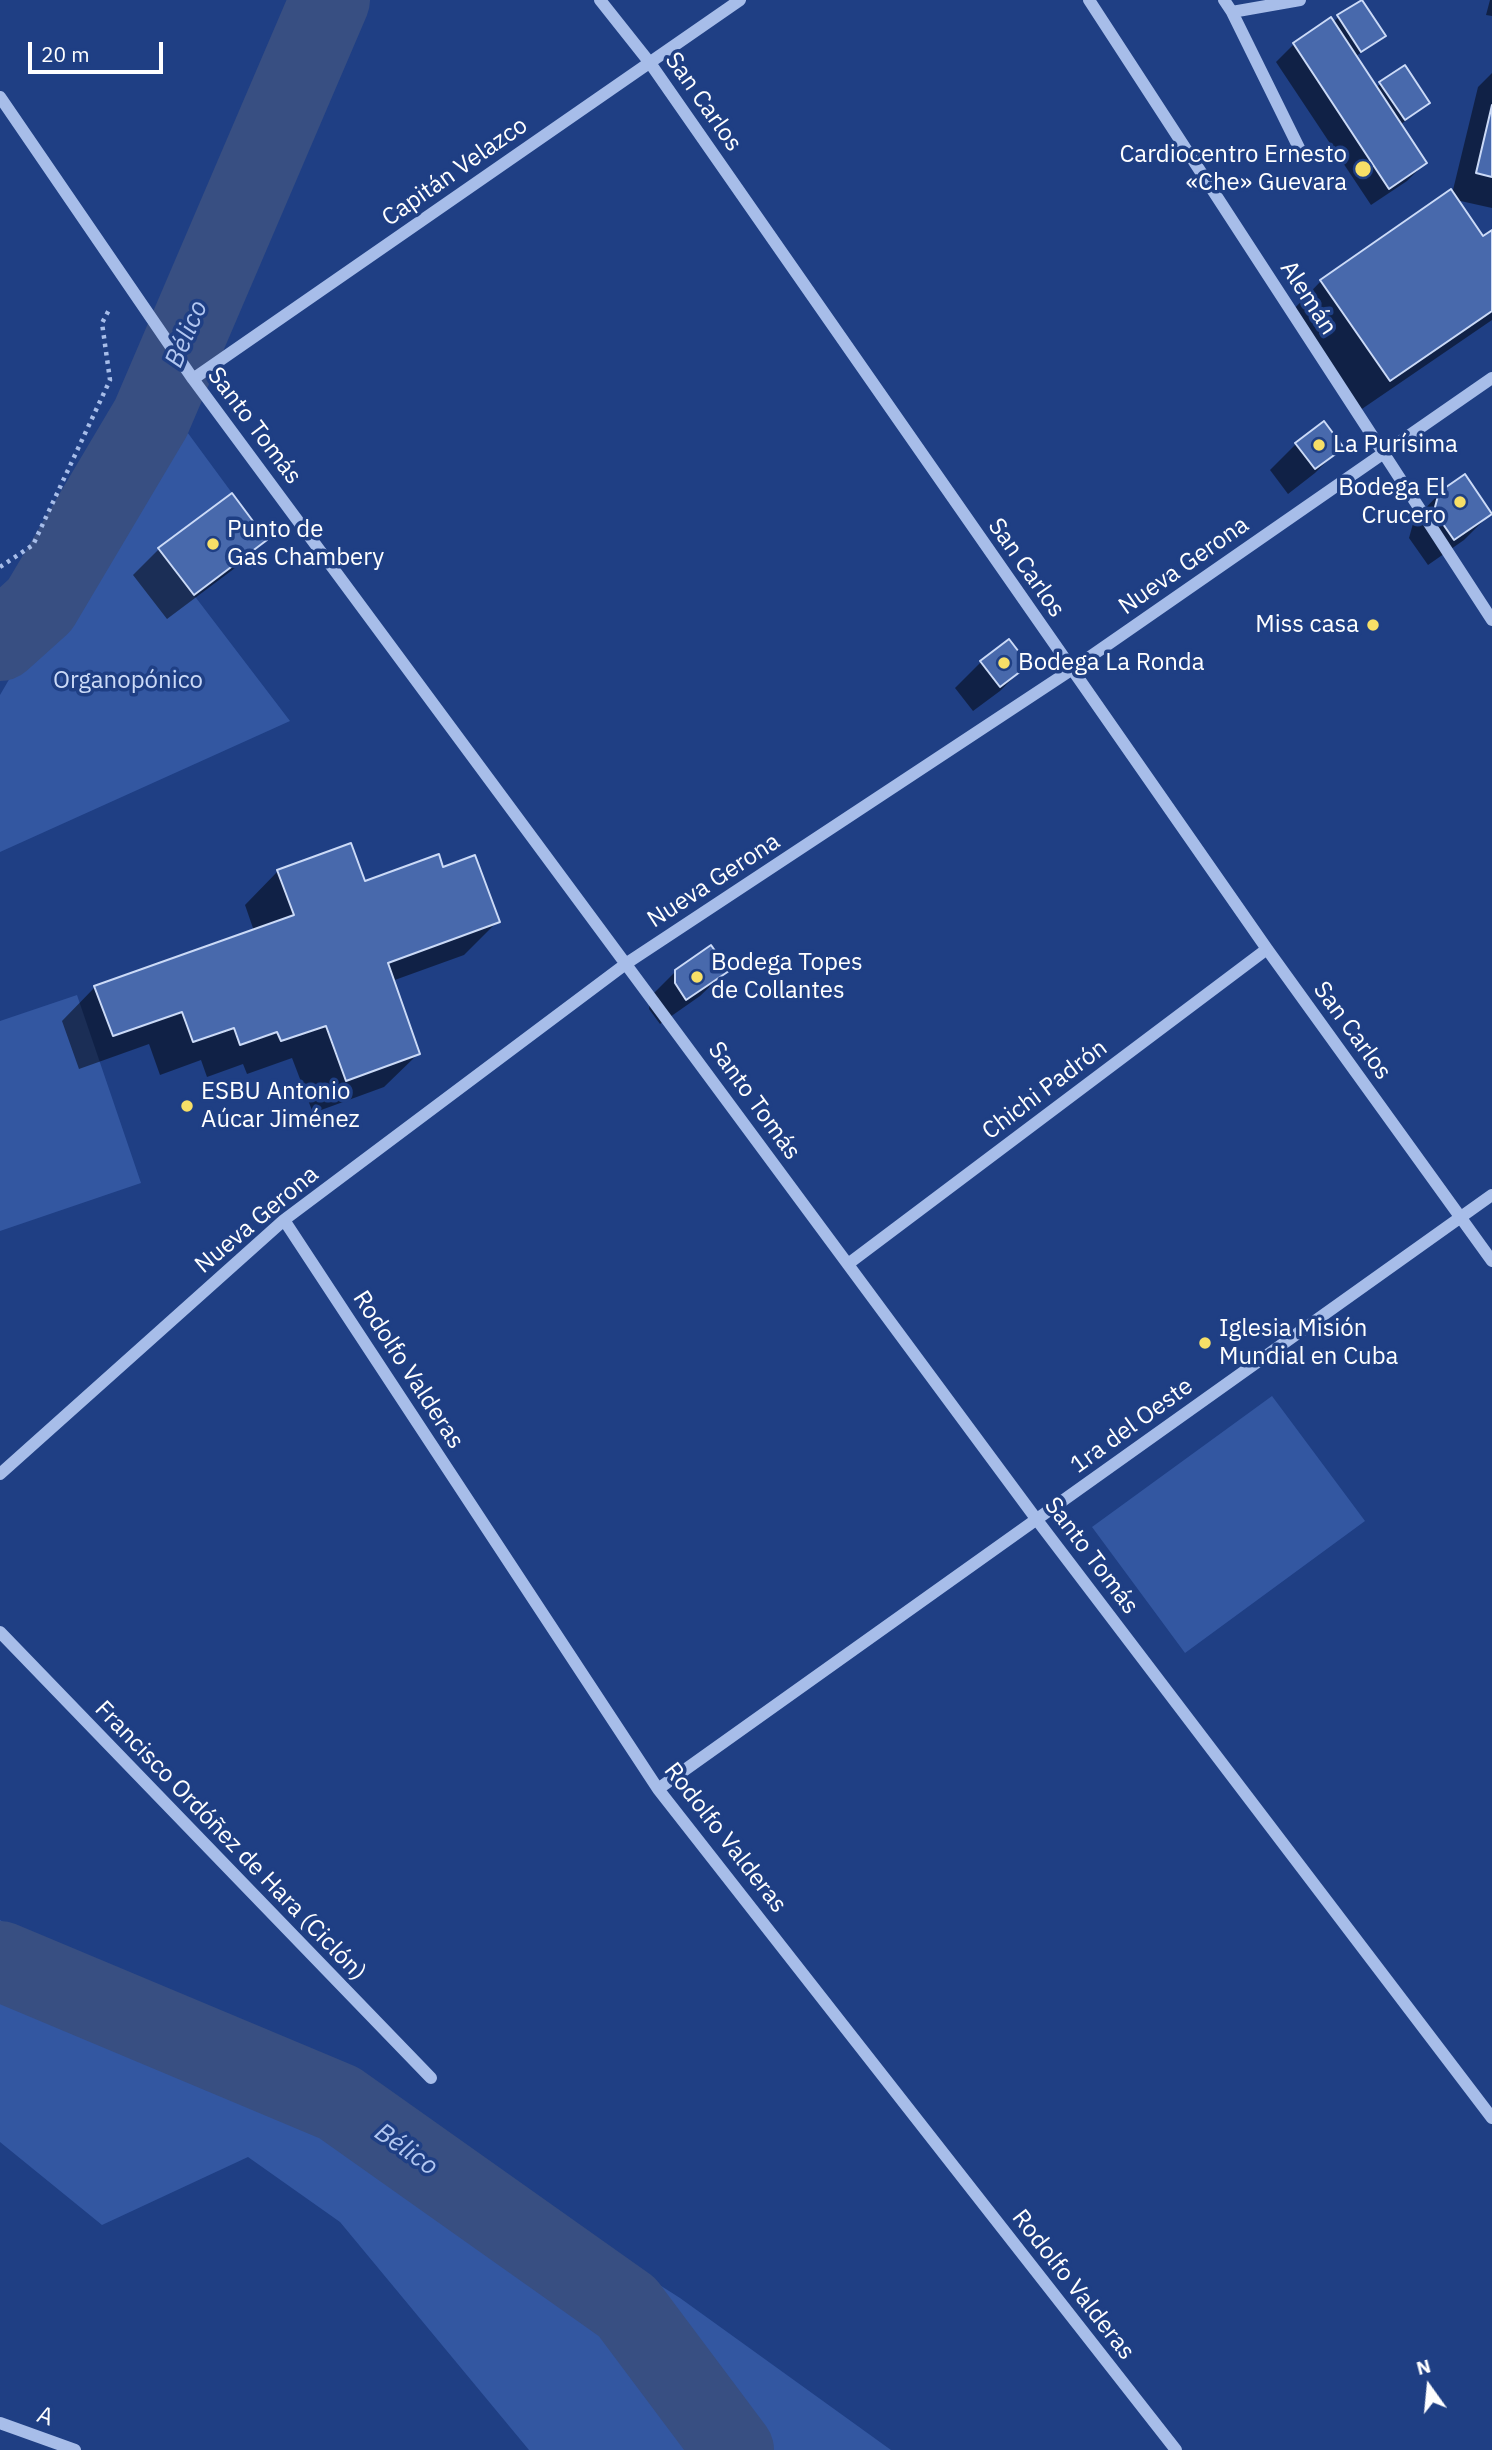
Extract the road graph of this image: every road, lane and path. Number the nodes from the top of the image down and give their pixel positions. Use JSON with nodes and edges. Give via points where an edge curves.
{"nodes":[{"id":1,"x":600,"y":0,"type":"edge"},
{"id":2,"x":740,"y":0,"type":"edge"},
{"id":3,"x":1089,"y":0,"type":"edge"},
{"id":4,"x":1224,"y":0,"type":"edge"},
{"id":5,"x":1300,"y":0,"type":"edge"},
{"id":6,"x":1232,"y":12,"type":"junction"},
{"id":7,"x":650,"y":62,"type":"junction"},
{"id":8,"x":0,"y":97,"type":"edge"},
{"id":9,"x":1300,"y":150,"type":"dead end"},
{"id":10,"x":124,"y":281,"type":"junction"},
{"id":11,"x":1492,"y":378,"type":"edge"},
{"id":12,"x":193,"y":379,"type":"junction"},
{"id":13,"x":1384,"y":452,"type":"junction"},
{"id":14,"x":0,"y":567,"type":"edge"},
{"id":15,"x":1492,"y":620,"type":"edge"},
{"id":16,"x":1072,"y":670,"type":"junction"},
{"id":17,"x":1267,"y":949,"type":"junction"},
{"id":18,"x":627,"y":963,"type":"junction"},
{"id":19,"x":1492,"y":1195,"type":"edge"},
{"id":20,"x":1460,"y":1218,"type":"junction"},
{"id":21,"x":284,"y":1220,"type":"junction"},
{"id":22,"x":1492,"y":1261,"type":"edge"},
{"id":23,"x":848,"y":1264,"type":"junction"},
{"id":24,"x":0,"y":1474,"type":"edge"},
{"id":25,"x":1037,"y":1520,"type":"junction"},
{"id":26,"x":0,"y":1632,"type":"edge"},
{"id":27,"x":658,"y":1789,"type":"junction"},
{"id":28,"x":431,"y":2078,"type":"dead end"},
{"id":29,"x":1492,"y":2118,"type":"edge"},
{"id":30,"x":0,"y":2423,"type":"edge"},
{"id":31,"x":75,"y":2450,"type":"edge"},
{"id":32,"x":1176,"y":2450,"type":"edge"}],
"edges":[{"from":1,"to":7,"type":"street","name":"San Carlos"},
{"from":2,"to":7,"type":"street","name":"Capitán Velazco"},
{"from":3,"to":13,"type":"street","name":"Alemán"},
{"from":4,"to":6,"type":"street"},
{"from":5,"to":6,"type":"street"},
{"from":6,"to":9,"type":"street"},
{"from":7,"to":12,"type":"street","name":"Capitán Velazco"},
{"from":7,"to":16,"type":"street","name":"San Carlos"},
{"from":8,"to":10,"type":"street","name":"Santo Tomás"},
{"from":10,"to":12,"type":"street","name":"Santo Tomás"},
{"from":10,"to":14,"type":"path","via":[[102,324],[110,380],[33,545]]},
{"from":11,"to":13,"type":"street","name":"Nueva Gerona"},
{"from":12,"to":18,"type":"street","name":"Santo Tomás"},
{"from":13,"to":15,"type":"street","name":"Alemán"},
{"from":13,"to":16,"type":"street","name":"Nueva Gerona"},
{"from":16,"to":17,"type":"street","name":"San Carlos"},
{"from":16,"to":18,"type":"street","name":"Nueva Gerona"},
{"from":17,"to":20,"type":"street","name":"San Carlos"},
{"from":17,"to":23,"type":"street","name":"Chichi Padrón"},
{"from":18,"to":21,"type":"street","name":"Nueva Gerona"},
{"from":18,"to":23,"type":"street","name":"Santo Tomás"},
{"from":19,"to":20,"type":"street","name":"1ra del Oeste"},
{"from":20,"to":22,"type":"street","name":"San Carlos"},
{"from":20,"to":25,"type":"street","name":"1ra del Oeste"},
{"from":21,"to":24,"type":"street","name":"Nueva Gerona"},
{"from":21,"to":27,"type":"street","name":"Rodolfo Valderas"},
{"from":23,"to":25,"type":"street","name":"Santo Tomás"},
{"from":25,"to":27,"type":"street","name":"1ra del Oeste"},
{"from":25,"to":29,"type":"street","name":"Santo Tomás"},
{"from":26,"to":28,"type":"street","name":"Francisco Ordóñez de Hara (Ciclón)"},
{"from":27,"to":32,"type":"street","name":"Rodolfo Valderas"},
{"from":30,"to":31,"type":"street","name":"A"}]}
